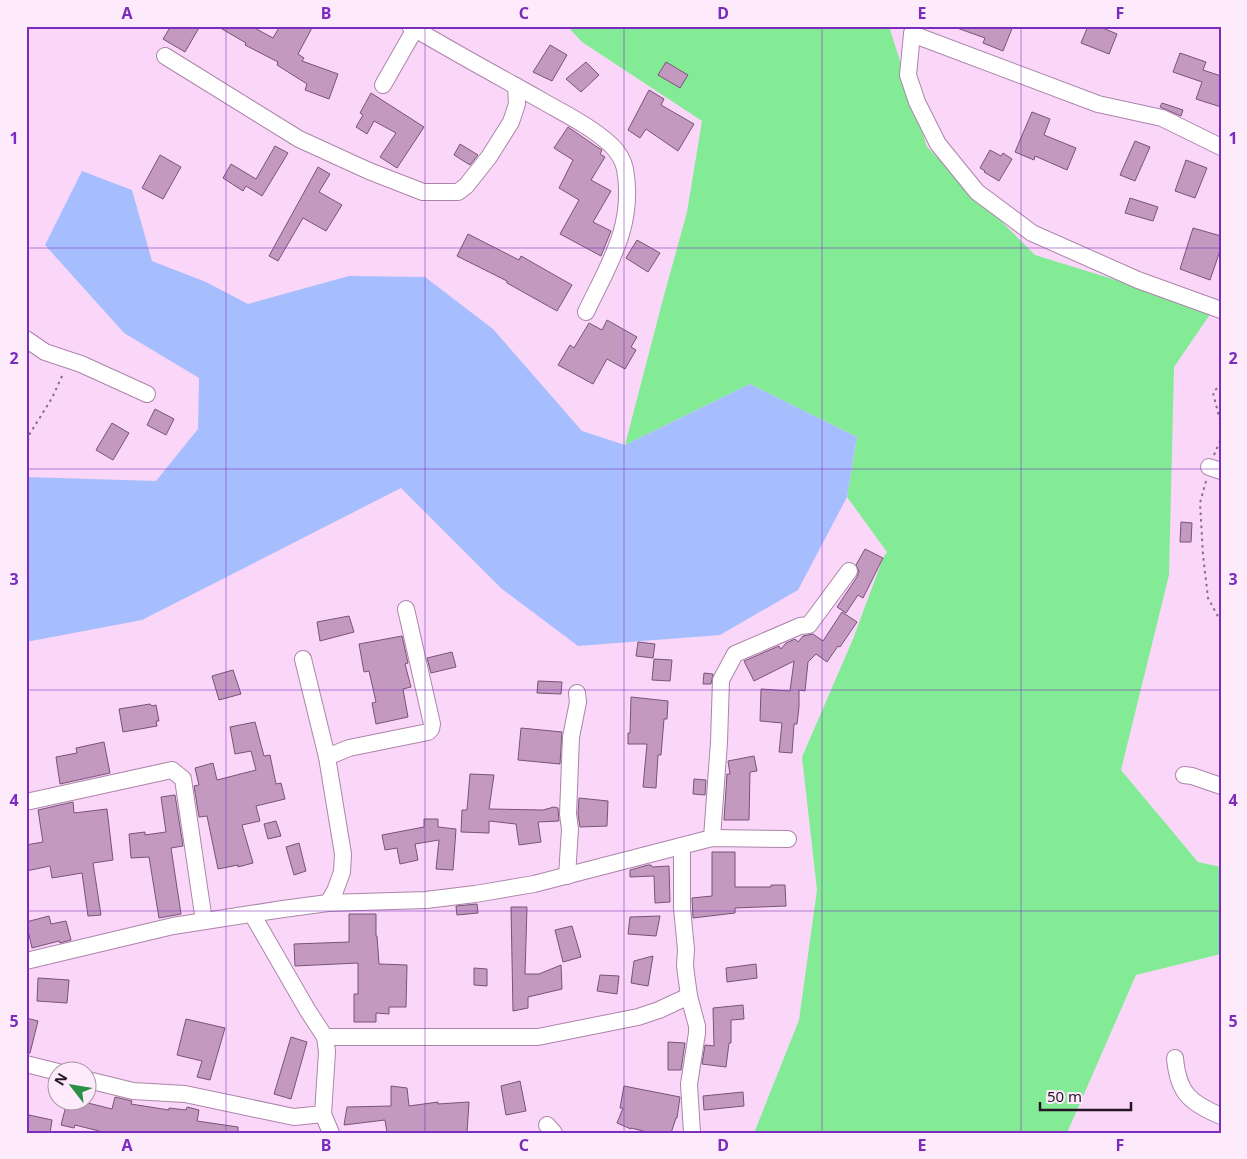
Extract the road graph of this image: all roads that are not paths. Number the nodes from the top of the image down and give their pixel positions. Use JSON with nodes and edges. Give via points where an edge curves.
{"nodes":[{"id":1,"x":412,"y":28,"type":"edge"},
{"id":2,"x":913,"y":30,"type":"edge"},
{"id":3,"x":165,"y":56,"type":"dead end"},
{"id":4,"x":383,"y":85,"type":"dead end"},
{"id":5,"x":516,"y":86,"type":"junction"},
{"id":6,"x":1221,"y":147,"type":"edge"},
{"id":7,"x":1221,"y":310,"type":"edge"},
{"id":8,"x":586,"y":312,"type":"dead end"},
{"id":9,"x":26,"y":339,"type":"edge"},
{"id":10,"x":146,"y":394,"type":"dead end"},
{"id":11,"x":848,"y":571,"type":"dead end"},
{"id":12,"x":406,"y":609,"type":"dead end"},
{"id":13,"x":303,"y":659,"type":"dead end"},
{"id":14,"x":577,"y":693,"type":"dead end"},
{"id":15,"x":327,"y":757,"type":"junction"},
{"id":16,"x":1184,"y":775,"type":"dead end"},
{"id":17,"x":1221,"y":786,"type":"edge"},
{"id":18,"x":26,"y":802,"type":"edge"},
{"id":19,"x":712,"y":838,"type":"junction"},
{"id":20,"x":788,"y":839,"type":"dead end"},
{"id":21,"x":682,"y":846,"type":"junction"},
{"id":22,"x":567,"y":876,"type":"junction"},
{"id":23,"x":328,"y":903,"type":"junction"},
{"id":24,"x":252,"y":914,"type":"junction"},
{"id":25,"x":204,"y":921,"type":"junction"},
{"id":26,"x":26,"y":961,"type":"edge"},
{"id":27,"x":689,"y":996,"type":"junction"},
{"id":28,"x":325,"y":1037,"type":"junction"},
{"id":29,"x":1175,"y":1058,"type":"dead end"},
{"id":30,"x":26,"y":1064,"type":"edge"},
{"id":31,"x":48,"y":1070,"type":"edge"},
{"id":32,"x":98,"y":1082,"type":"edge"},
{"id":33,"x":323,"y":1114,"type":"junction"},
{"id":34,"x":1221,"y":1116,"type":"edge"},
{"id":35,"x":331,"y":1133,"type":"edge"},
{"id":36,"x":692,"y":1133,"type":"edge"}],
"edges":[{"from":1,"to":4,"type":"street"},
{"from":1,"to":5,"type":"street"},
{"from":2,"to":6,"type":"street","via":[[1098,104],[1162,118]]},
{"from":2,"to":7,"type":"street","via":[[908,75],[917,102],[938,144],[977,192],[1032,233],[1138,280]]},
{"from":3,"to":5,"type":"street","via":[[299,139],[423,192],[458,192],[466,186],[511,122],[517,104]]},
{"from":5,"to":8,"type":"street","via":[[585,125],[612,146],[624,168],[624,226],[619,245]]},
{"from":9,"to":10,"type":"street","via":[[45,352],[81,364]]},
{"from":11,"to":19,"type":"street","via":[[809,625],[735,654],[721,680]]},
{"from":12,"to":15,"type":"street","via":[[431,729],[349,748]]},
{"from":13,"to":15,"type":"street"},
{"from":14,"to":22,"type":"street","via":[[571,737]]},
{"from":15,"to":23,"type":"street","via":[[343,854],[342,872]]},
{"from":16,"to":17,"type":"street"},
{"from":18,"to":25,"type":"street","via":[[172,770],[183,779]]},
{"from":19,"to":20,"type":"street"},
{"from":19,"to":21,"type":"street"},
{"from":21,"to":22,"type":"street"},
{"from":21,"to":27,"type":"street","via":[[684,966]]},
{"from":22,"to":23,"type":"street","via":[[476,894],[395,902]]},
{"from":23,"to":24,"type":"street"},
{"from":24,"to":25,"type":"street"},
{"from":24,"to":28,"type":"street"},
{"from":25,"to":26,"type":"street"},
{"from":27,"to":28,"type":"street","via":[[638,1017],[538,1037]]},
{"from":27,"to":36,"type":"street","via":[[697,1033],[690,1084]]},
{"from":28,"to":33,"type":"street"},
{"from":29,"to":34,"type":"street","via":[[1180,1085],[1192,1102]]},
{"from":30,"to":31,"type":"street"},
{"from":32,"to":33,"type":"street","via":[[133,1091],[185,1094],[294,1117]]},
{"from":33,"to":35,"type":"street"}]}
